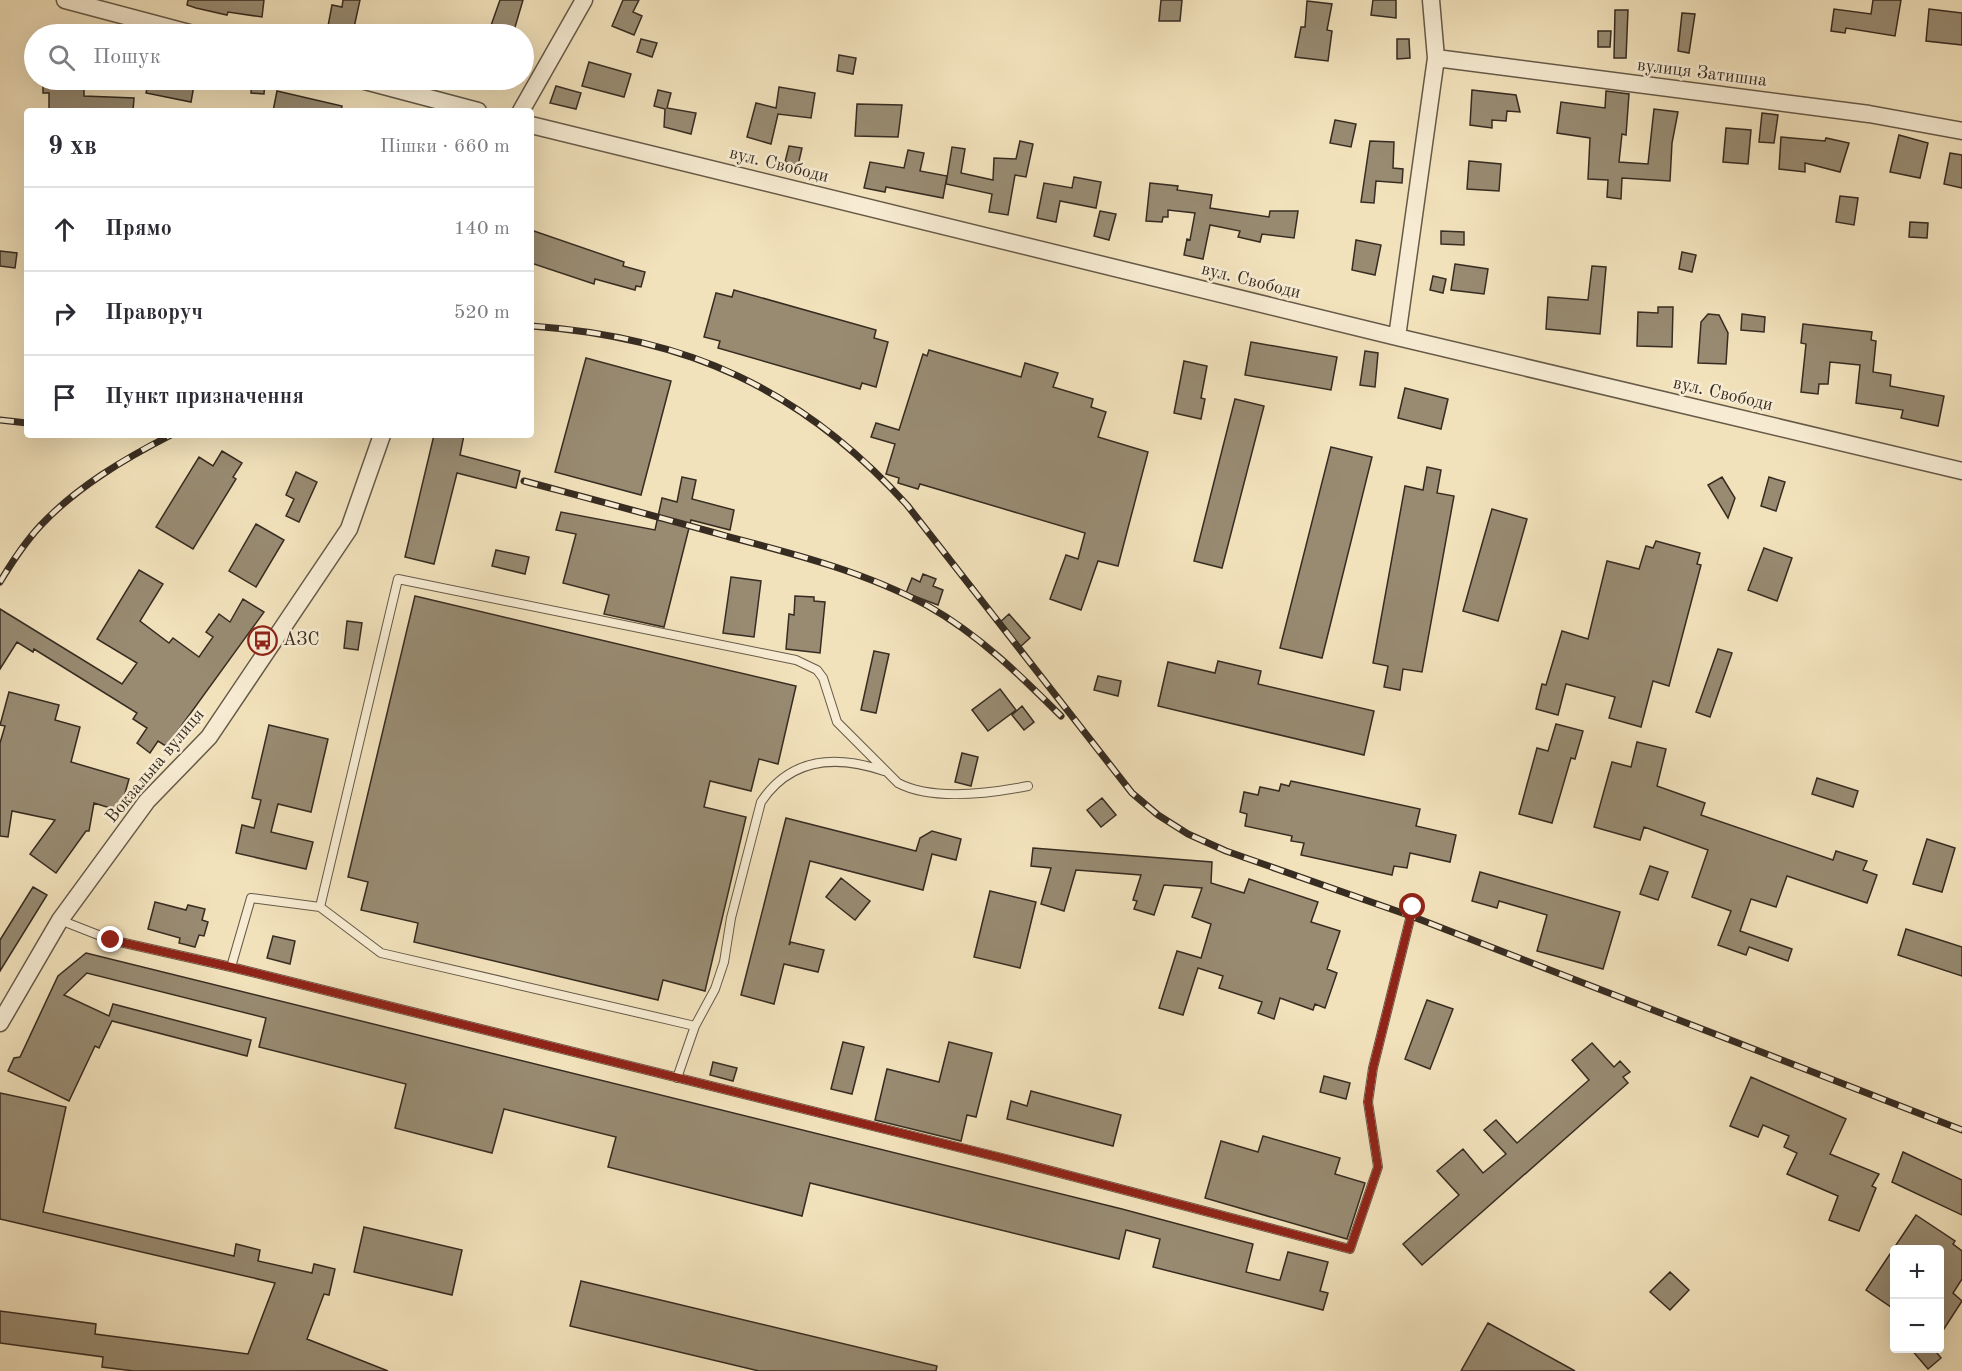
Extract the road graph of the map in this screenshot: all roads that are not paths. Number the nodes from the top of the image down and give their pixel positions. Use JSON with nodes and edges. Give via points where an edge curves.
{"nodes":[{"id":1,"x":65,"y":0,"type":"edge"},
{"id":2,"x":584,"y":0,"type":"edge"},
{"id":3,"x":1431,"y":0,"type":"edge"},
{"id":4,"x":156,"y":24,"type":"edge"},
{"id":5,"x":1436,"y":58,"type":"junction"},
{"id":6,"x":534,"y":88,"type":"edge"},
{"id":7,"x":399,"y":90,"type":"edge"},
{"id":8,"x":533,"y":90,"type":"edge"},
{"id":9,"x":467,"y":108,"type":"edge"},
{"id":10,"x":523,"y":108,"type":"edge"},
{"id":11,"x":534,"y":126,"type":"edge"},
{"id":12,"x":1962,"y":131,"type":"edge"},
{"id":13,"x":1397,"y":337,"type":"junction"},
{"id":14,"x":381,"y":438,"type":"edge"},
{"id":15,"x":1962,"y":471,"type":"edge"},
{"id":16,"x":884,"y":771,"type":"junction"},
{"id":17,"x":1028,"y":786,"type":"dead end"},
{"id":18,"x":320,"y":907,"type":"junction"},
{"id":19,"x":1413,"y":907,"type":"dead end"},
{"id":20,"x":60,"y":920,"type":"junction"},
{"id":21,"x":231,"y":967,"type":"junction"},
{"id":22,"x":0,"y":1023,"type":"edge"},
{"id":23,"x":694,"y":1026,"type":"junction"},
{"id":24,"x":677,"y":1078,"type":"junction"}],
"edges":[{"from":1,"to":4,"type":"street"},
{"from":2,"to":6,"type":"street"},
{"from":3,"to":5,"type":"street"},
{"from":5,"to":12,"type":"street","name":"вулиця Затишна","via":[[1869,114]]},
{"from":5,"to":13,"type":"street"},
{"from":7,"to":9,"type":"street"},
{"from":8,"to":10,"type":"street"},
{"from":11,"to":13,"type":"street","name":"вул. Свободи"},
{"from":13,"to":15,"type":"street","name":"вул. Свободи"},
{"from":14,"to":20,"type":"street","name":"Вокзальна вулиця","via":[[349,529],[209,737],[147,801]]},
{"from":16,"to":17,"type":"lane","via":[[910,790],[994,793]]},
{"from":16,"to":18,"type":"lane","via":[[837,722],[823,678],[809,665],[398,579]]},
{"from":16,"to":23,"type":"lane","via":[[845,761],[825,761],[794,770],[769,790],[761,802],[731,918],[724,962],[715,989]]},
{"from":18,"to":21,"type":"lane","via":[[251,898]]},
{"from":18,"to":23,"type":"lane","via":[[381,953]]},
{"from":19,"to":24,"type":"lane","via":[[1368,1102],[1378,1167],[1350,1249]]},
{"from":20,"to":21,"type":"lane","via":[[111,940]]},
{"from":20,"to":22,"type":"street","name":"Вокзальна вулиця"},
{"from":21,"to":24,"type":"lane"},
{"from":23,"to":24,"type":"lane"}]}
